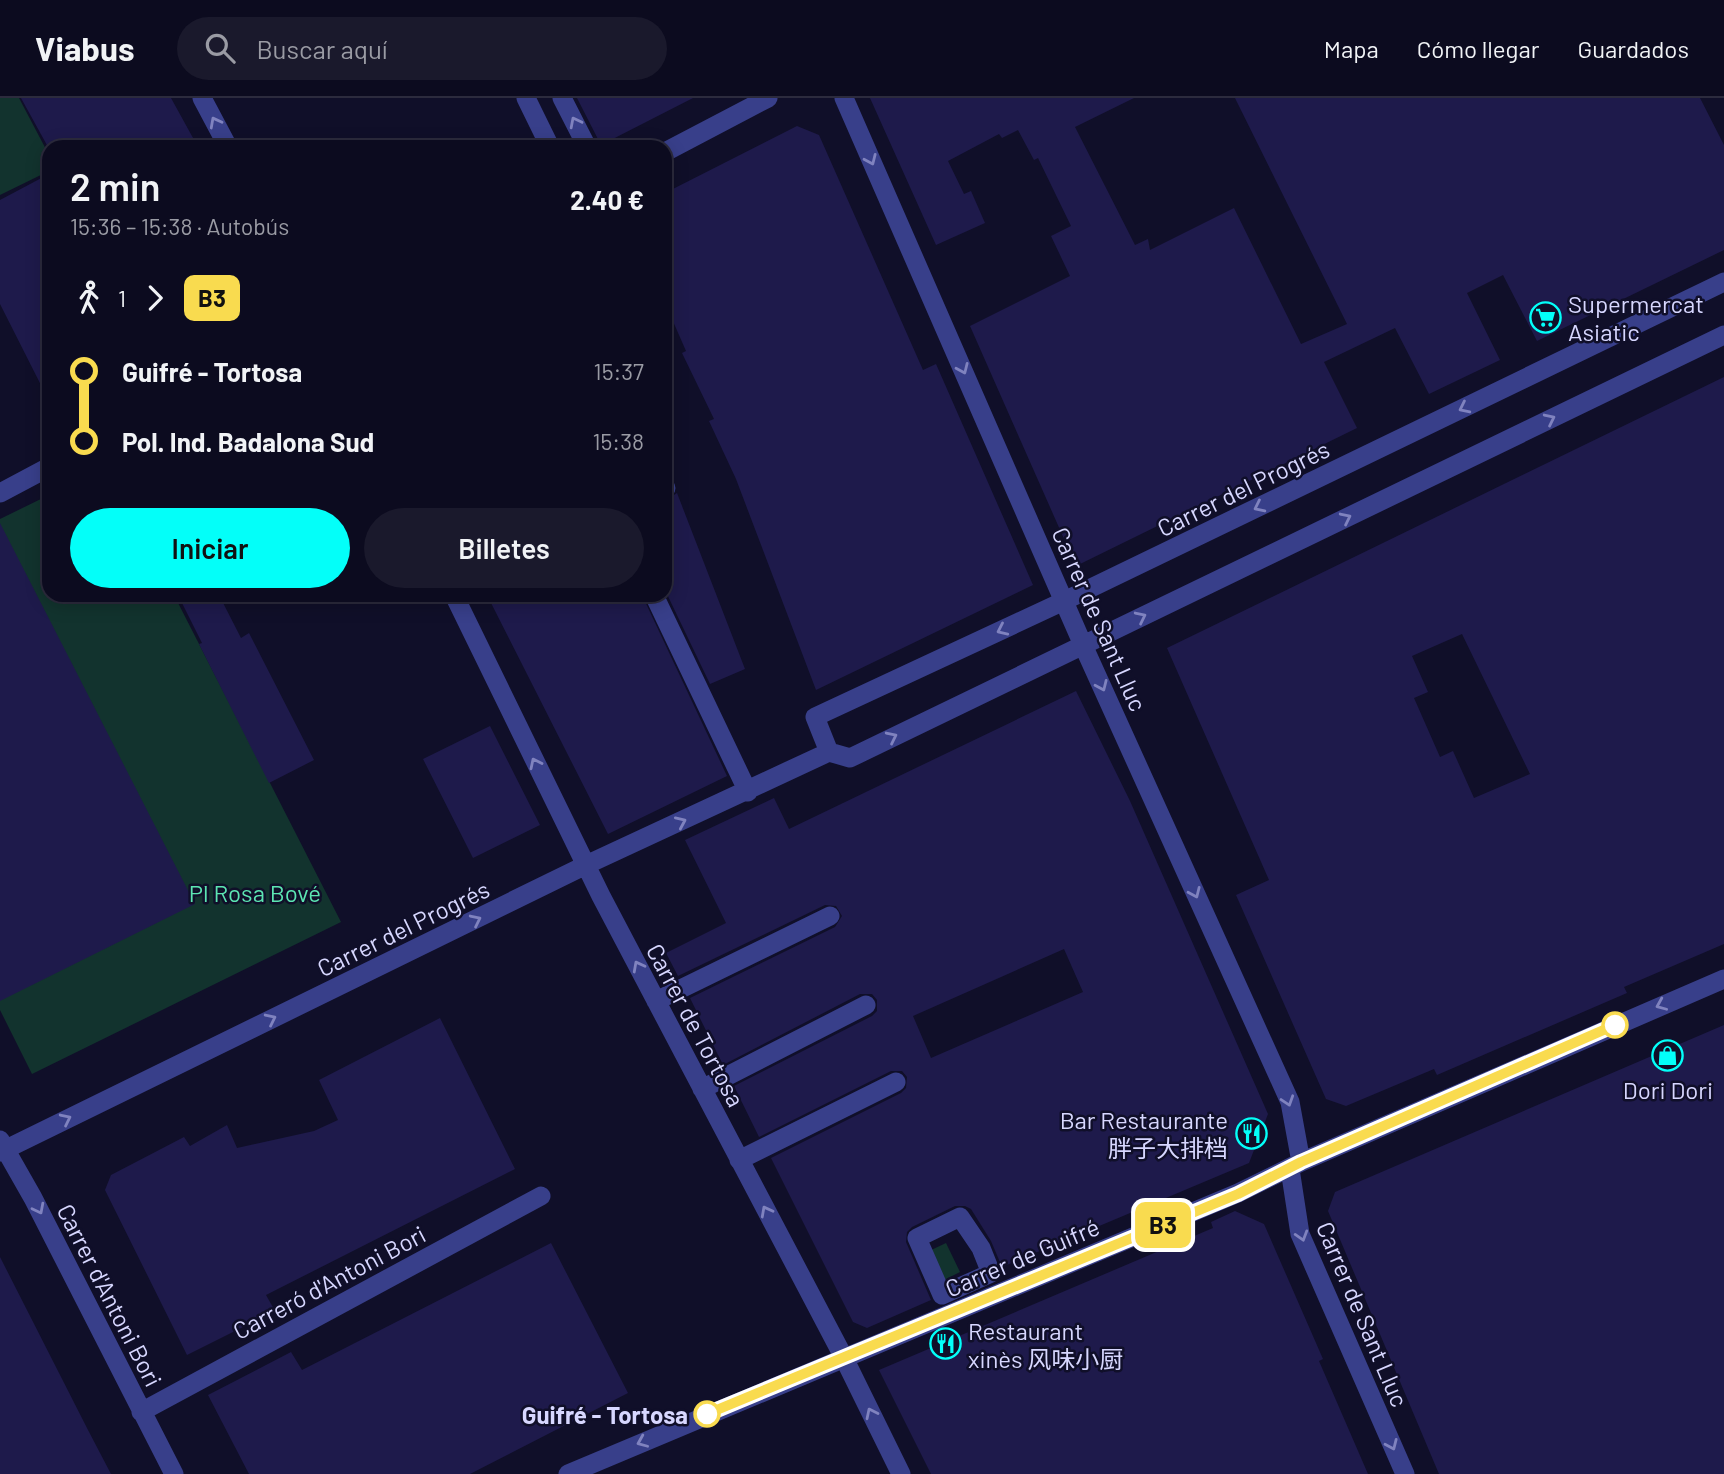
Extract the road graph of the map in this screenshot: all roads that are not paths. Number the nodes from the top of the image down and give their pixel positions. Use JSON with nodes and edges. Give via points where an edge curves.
{"nodes":[{"id":1,"x":202,"y":98,"type":"edge"},
{"id":2,"x":526,"y":98,"type":"edge"},
{"id":3,"x":562,"y":98,"type":"edge"},
{"id":4,"x":768,"y":98,"type":"edge"},
{"id":5,"x":844,"y":98,"type":"edge"},
{"id":6,"x":224,"y":140,"type":"edge"},
{"id":7,"x":547,"y":140,"type":"edge"},
{"id":8,"x":583,"y":140,"type":"edge"},
{"id":9,"x":672,"y":148,"type":"edge"},
{"id":10,"x":1724,"y":282,"type":"edge"},
{"id":11,"x":1724,"y":335,"type":"edge"},
{"id":12,"x":42,"y":471,"type":"edge"},
{"id":13,"x":0,"y":493,"type":"edge"},
{"id":14,"x":1064,"y":601,"type":"junction"},
{"id":15,"x":459,"y":602,"type":"edge"},
{"id":16,"x":657,"y":602,"type":"edge"},
{"id":17,"x":1083,"y":645,"type":"junction"},
{"id":18,"x":829,"y":752,"type":"junction"},
{"id":19,"x":747,"y":792,"type":"junction"},
{"id":20,"x":586,"y":865,"type":"junction"},
{"id":21,"x":830,"y":916,"type":"dead end"},
{"id":22,"x":1724,"y":979,"type":"edge"},
{"id":23,"x":656,"y":1001,"type":"junction"},
{"id":24,"x":866,"y":1005,"type":"dead end"},
{"id":25,"x":896,"y":1082,"type":"dead end"},
{"id":26,"x":702,"y":1089,"type":"junction"},
{"id":27,"x":2,"y":1147,"type":"edge"},
{"id":28,"x":739,"y":1160,"type":"junction"},
{"id":29,"x":1296,"y":1166,"type":"junction"},
{"id":30,"x":541,"y":1196,"type":"dead end"},
{"id":31,"x":843,"y":1356,"type":"junction"},
{"id":32,"x":141,"y":1412,"type":"junction"},
{"id":33,"x":174,"y":1474,"type":"edge"},
{"id":34,"x":568,"y":1474,"type":"edge"},
{"id":35,"x":901,"y":1474,"type":"edge"},
{"id":36,"x":1405,"y":1474,"type":"edge"}],
"edges":[{"from":6,"to":1,"type":"street","one_way":true},
{"from":2,"to":7,"type":"street"},
{"from":8,"to":3,"type":"street","one_way":true},
{"from":4,"to":9,"type":"street"},
{"from":5,"to":14,"type":"street","name":"Carrer de Sant Lluc","one_way":true},
{"from":10,"to":14,"type":"street","name":"Carrer del Progrés","one_way":true},
{"from":17,"to":11,"type":"street","name":"Carrer del Progrés","one_way":true},
{"from":12,"to":13,"type":"street"},
{"from":14,"to":17,"type":"street","name":"Carrer de Sant Lluc"},
{"from":14,"to":18,"type":"street","name":"Carrer del Progrés","one_way":true,"via":[[815,717]]},
{"from":20,"to":15,"type":"street","name":"Carrer de Tortosa","one_way":true},
{"from":16,"to":19,"type":"street"},
{"from":18,"to":17,"type":"street","name":"Carrer del Progrés","one_way":true,"via":[[850,758]]},
{"from":17,"to":29,"type":"street","name":"Carrer de Sant Lluc","one_way":true,"via":[[1290,1102]]},
{"from":18,"to":19,"type":"street","name":"Carrer del Progrés"},
{"from":20,"to":19,"type":"street","name":"Carrer del Progrés","one_way":true},
{"from":23,"to":20,"type":"street","name":"Carrer de Tortosa","one_way":true},
{"from":27,"to":20,"type":"street","name":"Carrer del Progrés","one_way":true},
{"from":21,"to":23,"type":"street"},
{"from":22,"to":29,"type":"street","name":"Carrer de Guifré","one_way":true},
{"from":23,"to":26,"type":"street","name":"Carrer de Tortosa"},
{"from":24,"to":26,"type":"street"},
{"from":25,"to":28,"type":"street"},
{"from":26,"to":28,"type":"street","name":"Carrer de Tortosa"},
{"from":27,"to":32,"type":"street","name":"Carrer d'Antoni Bori","one_way":true,"via":[[33,1198]]},
{"from":31,"to":28,"type":"street","name":"Carrer de Tortosa","one_way":true},
{"from":29,"to":31,"type":"street","name":"Carrer de Guifré"},
{"from":29,"to":36,"type":"street","name":"Carrer de Sant Lluc","one_way":true,"via":[[1300,1234]]},
{"from":30,"to":32,"type":"street","name":"Carreró d'Antoni Bori"},
{"from":31,"to":34,"type":"street","name":"Carrer de Guifré","one_way":true},
{"from":35,"to":31,"type":"street","name":"Carrer de Tortosa","one_way":true},
{"from":32,"to":33,"type":"street","name":"Carrer d'Antoni Bori"}]}
